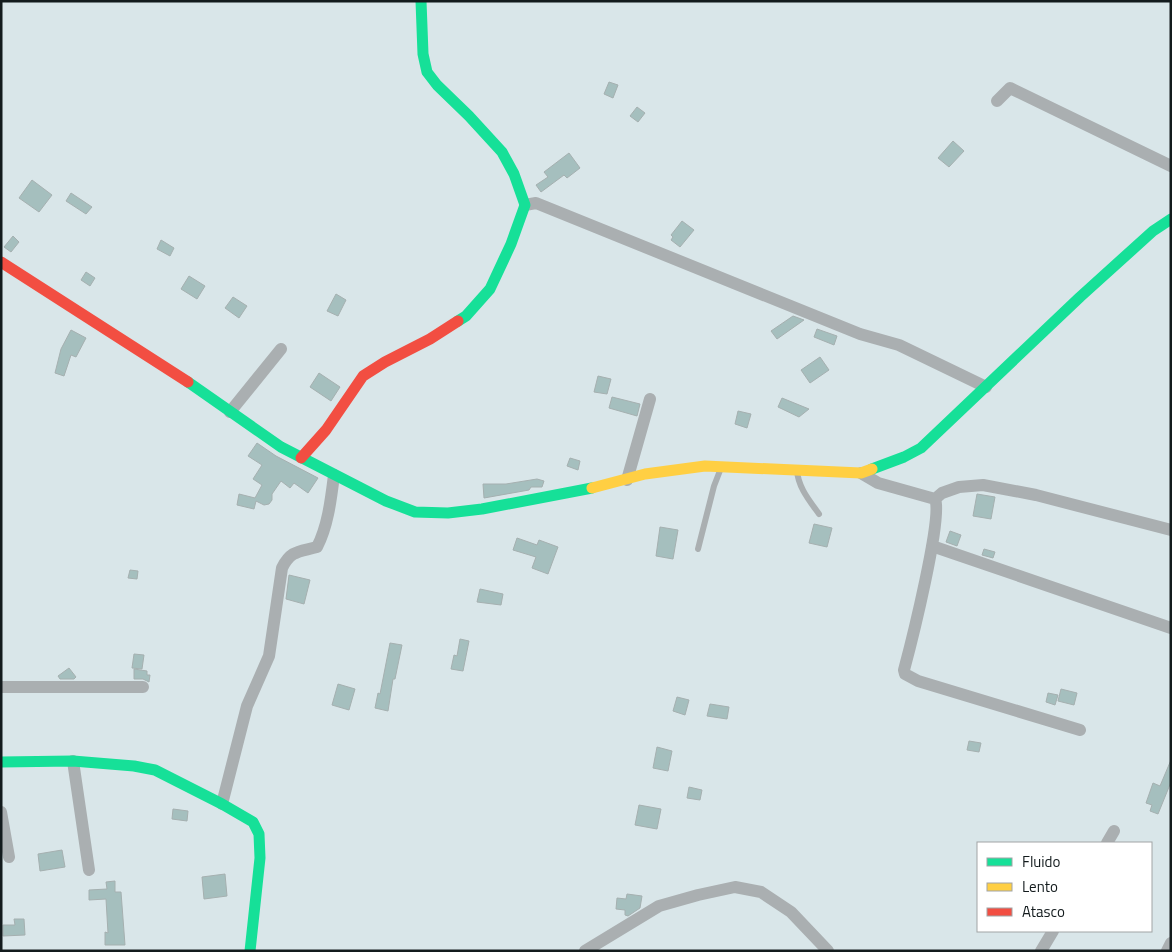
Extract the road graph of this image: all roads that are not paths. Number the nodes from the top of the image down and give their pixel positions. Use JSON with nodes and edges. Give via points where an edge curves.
{"nodes":[{"id":1,"x":421,"y":1,"type":"edge"},
{"id":2,"x":997,"y":101,"type":"dead end"},
{"id":3,"x":1171,"y":166,"type":"edge"},
{"id":4,"x":525,"y":205,"type":"junction"},
{"id":5,"x":1171,"y":219,"type":"edge"},
{"id":6,"x":1,"y":262,"type":"edge"},
{"id":7,"x":281,"y":349,"type":"dead end"},
{"id":8,"x":986,"y":387,"type":"junction"},
{"id":9,"x":650,"y":399,"type":"dead end"},
{"id":10,"x":230,"y":412,"type":"junction"},
{"id":11,"x":301,"y":458,"type":"junction"},
{"id":12,"x":722,"y":466,"type":"junction"},
{"id":13,"x":797,"y":469,"type":"junction"},
{"id":14,"x":861,"y":473,"type":"junction"},
{"id":15,"x":334,"y":475,"type":"junction"},
{"id":16,"x":627,"y":480,"type":"junction"},
{"id":17,"x":935,"y":499,"type":"junction"},
{"id":18,"x":819,"y":514,"type":"dead end"},
{"id":19,"x":1171,"y":530,"type":"edge"},
{"id":20,"x":932,"y":546,"type":"junction"},
{"id":21,"x":698,"y":549,"type":"dead end"},
{"id":22,"x":1171,"y":628,"type":"edge"},
{"id":23,"x":1,"y":687,"type":"edge"},
{"id":24,"x":143,"y":687,"type":"dead end"},
{"id":25,"x":1080,"y":730,"type":"dead end"},
{"id":26,"x":73,"y":761,"type":"junction"},
{"id":27,"x":1,"y":762,"type":"edge"},
{"id":28,"x":222,"y":804,"type":"junction"},
{"id":29,"x":1,"y":812,"type":"edge"},
{"id":30,"x":1114,"y":831,"type":"dead end"},
{"id":31,"x":1108,"y":842,"type":"edge"},
{"id":32,"x":9,"y":857,"type":"dead end"},
{"id":33,"x":89,"y":870,"type":"dead end"},
{"id":34,"x":1052,"y":932,"type":"edge"},
{"id":35,"x":1171,"y":943,"type":"edge"},
{"id":36,"x":250,"y":951,"type":"edge"},
{"id":37,"x":585,"y":951,"type":"edge"},
{"id":38,"x":828,"y":951,"type":"edge"},
{"id":39,"x":1041,"y":951,"type":"edge"},
{"id":40,"x":1167,"y":951,"type":"edge"}],
"edges":[{"from":1,"to":4,"type":"street","via":[[427,72],[502,152]]},
{"from":2,"to":3,"type":"street","via":[[1010,88]]},
{"from":4,"to":8,"type":"street","via":[[536,203],[860,334],[899,345]]},
{"from":4,"to":11,"type":"street","via":[[512,244],[490,289],[466,316],[364,376],[326,430]]},
{"from":5,"to":8,"type":"street","via":[[1152,231]]},
{"from":6,"to":10,"type":"street"},
{"from":7,"to":10,"type":"street"},
{"from":8,"to":14,"type":"street","via":[[921,448]]},
{"from":9,"to":16,"type":"street"},
{"from":10,"to":11,"type":"street"},
{"from":11,"to":15,"type":"street"},
{"from":12,"to":13,"type":"street"},
{"from":12,"to":16,"type":"street","via":[[681,468]]},
{"from":12,"to":21,"type":"lane"},
{"from":13,"to":14,"type":"street"},
{"from":13,"to":18,"type":"lane","via":[[800,488]]},
{"from":14,"to":17,"type":"street","via":[[878,483]]},
{"from":15,"to":16,"type":"street","via":[[415,512],[448,513]]},
{"from":15,"to":28,"type":"street","via":[[332,496],[317,547],[292,553],[282,568],[269,656],[247,706]]},
{"from":17,"to":19,"type":"street","via":[[959,487],[983,485],[1036,495]]},
{"from":17,"to":20,"type":"street","via":[[937,512]]},
{"from":20,"to":22,"type":"street"},
{"from":20,"to":25,"type":"street","via":[[905,674],[918,681]]},
{"from":23,"to":24,"type":"street"},
{"from":26,"to":27,"type":"street"},
{"from":26,"to":28,"type":"street","via":[[155,770]]},
{"from":26,"to":33,"type":"street"},
{"from":28,"to":36,"type":"street","via":[[253,822],[259,834],[260,858]]},
{"from":29,"to":32,"type":"street"},
{"from":30,"to":31,"type":"street"},
{"from":34,"to":39,"type":"street"},
{"from":35,"to":40,"type":"street"},
{"from":37,"to":38,"type":"street","via":[[659,906],[698,894],[735,888],[761,892],[791,912]]}]}
